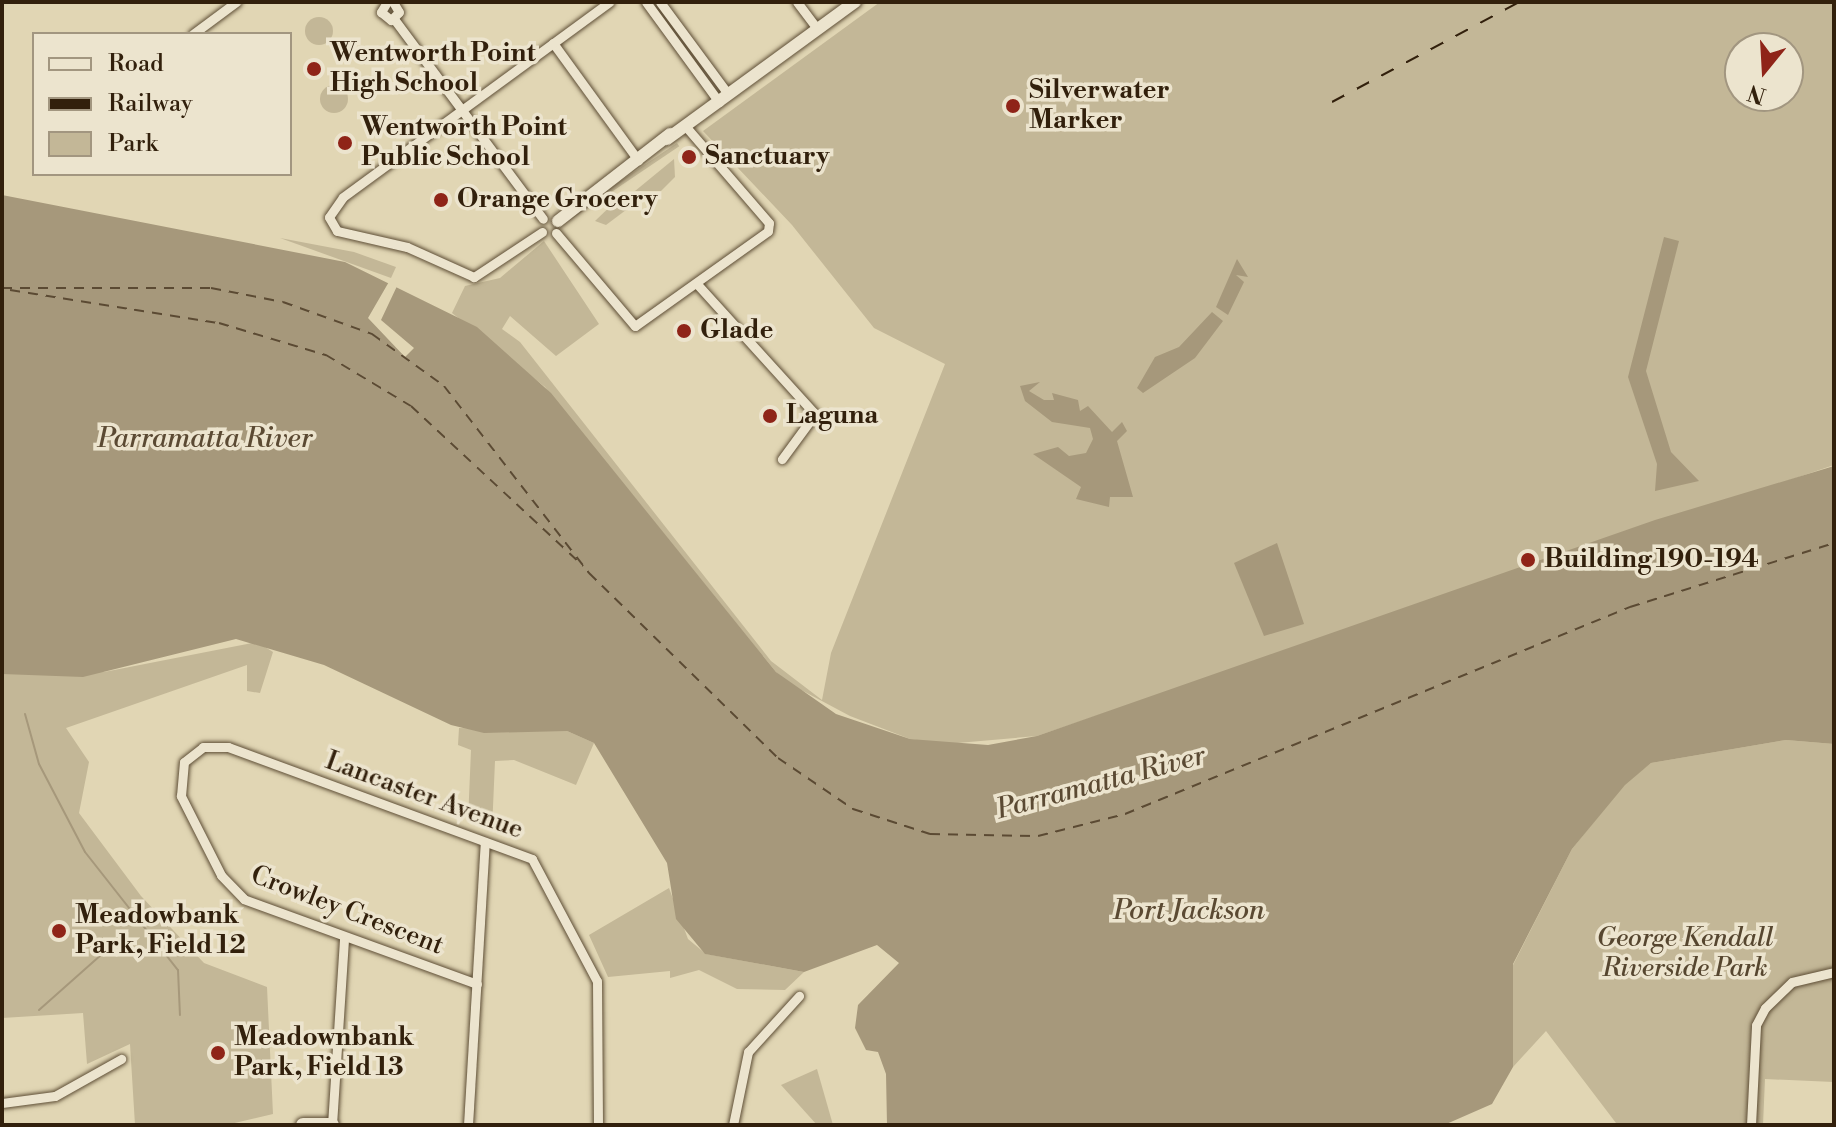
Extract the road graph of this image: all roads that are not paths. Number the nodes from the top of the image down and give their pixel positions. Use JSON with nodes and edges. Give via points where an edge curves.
{"nodes":[{"id":1,"x":236,"y":2,"type":"edge"},
{"id":2,"x":386,"y":2,"type":"edge"},
{"id":3,"x":408,"y":2,"type":"edge"},
{"id":4,"x":609,"y":2,"type":"edge"},
{"id":5,"x":646,"y":2,"type":"edge"},
{"id":6,"x":660,"y":2,"type":"edge"},
{"id":7,"x":797,"y":2,"type":"edge"},
{"id":8,"x":855,"y":2,"type":"edge"},
{"id":9,"x":397,"y":15,"type":"junction"},
{"id":10,"x":817,"y":29,"type":"junction"},
{"id":11,"x":196,"y":32,"type":"edge"},
{"id":12,"x":553,"y":43,"type":"junction"},
{"id":13,"x":723,"y":98,"type":"junction"},
{"id":14,"x":461,"y":111,"type":"junction"},
{"id":15,"x":688,"y":129,"type":"junction"},
{"id":16,"x":667,"y":139,"type":"junction"},
{"id":17,"x":638,"y":160,"type":"junction"},
{"id":18,"x":543,"y":219,"type":"junction"},
{"id":19,"x":557,"y":227,"type":"junction"},
{"id":20,"x":542,"y":232,"type":"junction"},
{"id":21,"x":697,"y":284,"type":"junction"},
{"id":22,"x":782,"y":459,"type":"dead end"},
{"id":23,"x":179,"y":773,"type":"joint"},
{"id":24,"x":485,"y":843,"type":"junction"},
{"id":25,"x":344,"y":939,"type":"junction"},
{"id":26,"x":1834,"y":972,"type":"edge"},
{"id":27,"x":477,"y":984,"type":"junction"},
{"id":28,"x":799,"y":996,"type":"dead end"},
{"id":29,"x":121,"y":1059,"type":"dead end"},
{"id":30,"x":2,"y":1103,"type":"edge"},
{"id":31,"x":303,"y":1125,"type":"edge"},
{"id":32,"x":332,"y":1125,"type":"edge"},
{"id":33,"x":468,"y":1125,"type":"edge"},
{"id":34,"x":598,"y":1125,"type":"edge"},
{"id":35,"x":733,"y":1125,"type":"edge"},
{"id":36,"x":1751,"y":1125,"type":"edge"}],
"edges":[{"from":1,"to":11,"type":"street"},
{"from":2,"to":9,"type":"street"},
{"from":2,"to":9,"type":"street","via":[[383,17]]},
{"from":3,"to":9,"type":"street"},
{"from":4,"to":12,"type":"street"},
{"from":5,"to":13,"type":"street"},
{"from":6,"to":13,"type":"street"},
{"from":7,"to":10,"type":"street"},
{"from":8,"to":10,"type":"street"},
{"from":9,"to":14,"type":"street"},
{"from":10,"to":13,"type":"street"},
{"from":12,"to":14,"type":"street"},
{"from":12,"to":17,"type":"street"},
{"from":13,"to":15,"type":"street"},
{"from":13,"to":16,"type":"street"},
{"from":14,"to":18,"type":"street"},
{"from":14,"to":20,"type":"street","via":[[343,197],[329,214],[332,226],[474,277]]},
{"from":15,"to":16,"type":"street"},
{"from":15,"to":21,"type":"street","via":[[769,223],[768,231]]},
{"from":16,"to":17,"type":"street"},
{"from":17,"to":19,"type":"street"},
{"from":18,"to":19,"type":"street"},
{"from":18,"to":20,"type":"street"},
{"from":19,"to":20,"type":"street"},
{"from":19,"to":21,"type":"street","via":[[631,326]]},
{"from":21,"to":22,"type":"street","via":[[815,414]]},
{"from":23,"to":24,"type":"street","name":"Lancaster Avenue","via":[[203,747],[228,747]]},
{"from":23,"to":25,"type":"street","name":"Crowley Crescent","via":[[186,807],[232,890]]},
{"from":24,"to":27,"type":"street"},
{"from":24,"to":34,"type":"street","name":"Lancaster Avenue","via":[[542,869],[597,981]]},
{"from":25,"to":27,"type":"street","name":"Crowley Crescent"},
{"from":25,"to":32,"type":"street"},
{"from":26,"to":36,"type":"street","via":[[1792,982],[1765,1008],[1756,1025]]},
{"from":27,"to":33,"type":"street"},
{"from":28,"to":35,"type":"street","via":[[748,1052]]},
{"from":29,"to":30,"type":"street","via":[[55,1096]]},
{"from":31,"to":32,"type":"main road"}]}
